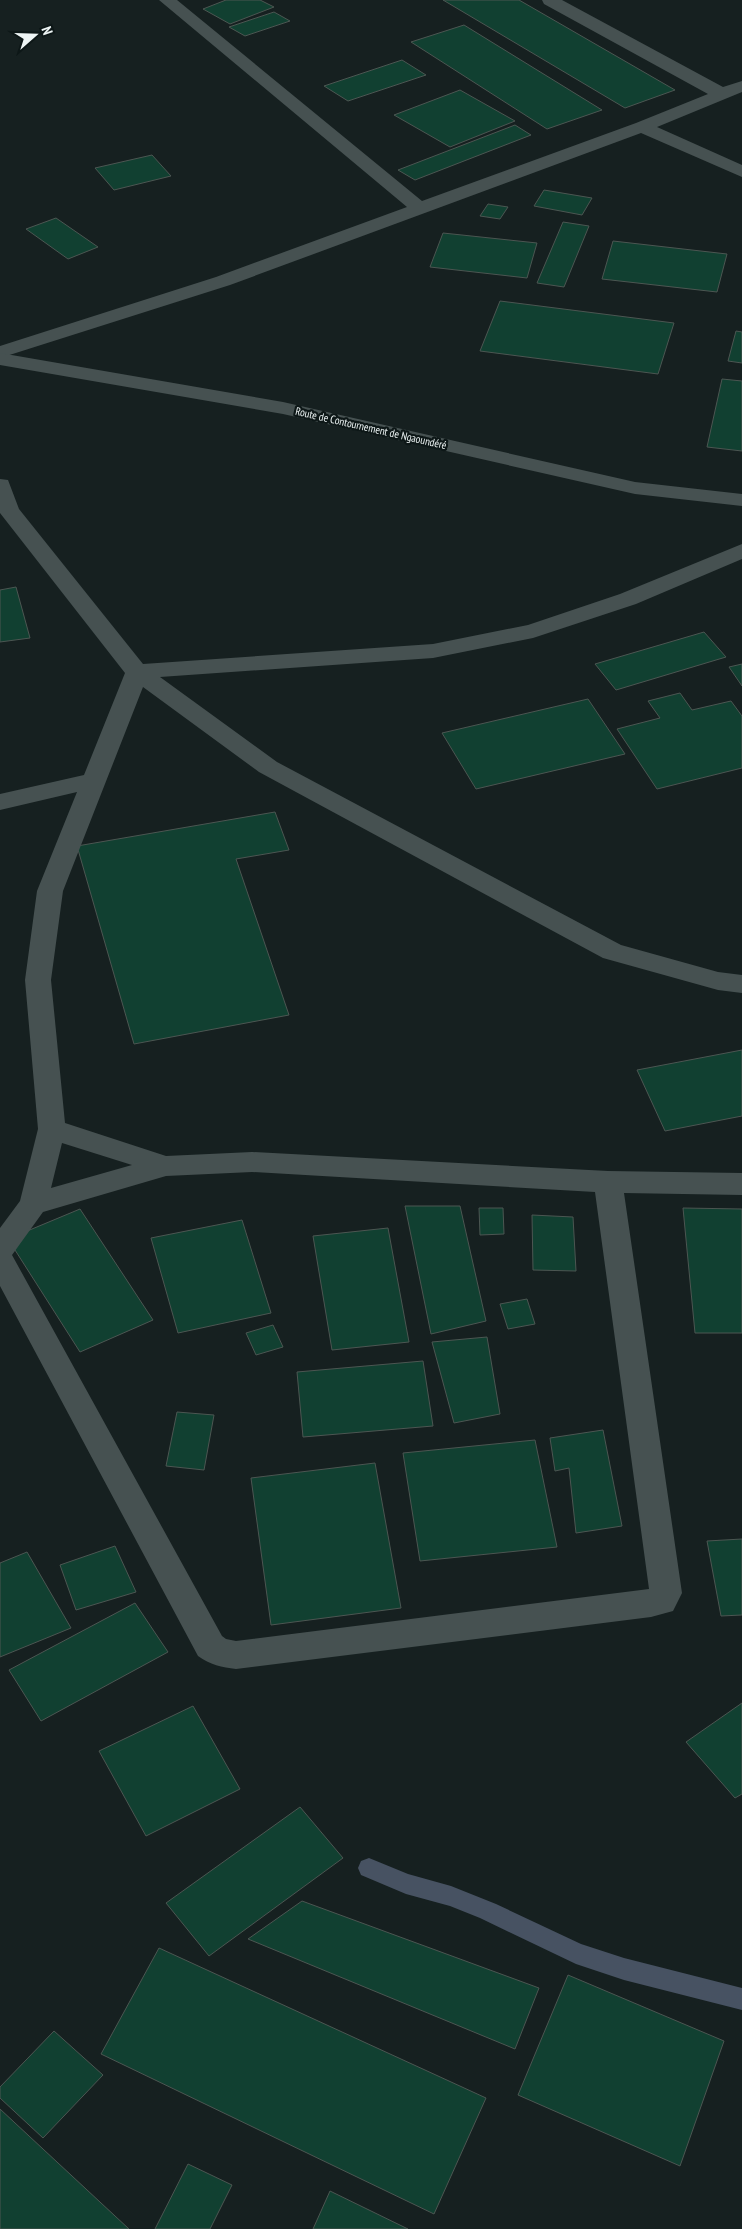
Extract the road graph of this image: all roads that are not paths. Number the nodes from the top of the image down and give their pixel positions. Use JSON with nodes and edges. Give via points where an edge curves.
{"nodes":[{"id":1,"x":168,"y":0,"type":"edge"},
{"id":2,"x":550,"y":0,"type":"edge"},
{"id":3,"x":742,"y":86,"type":"edge"},
{"id":4,"x":724,"y":94,"type":"junction"},
{"id":5,"x":642,"y":127,"type":"junction"},
{"id":6,"x":742,"y":172,"type":"edge"},
{"id":7,"x":420,"y":209,"type":"junction"},
{"id":8,"x":0,"y":352,"type":"edge"},
{"id":9,"x":0,"y":359,"type":"edge"},
{"id":10,"x":0,"y":484,"type":"edge"},
{"id":11,"x":742,"y":500,"type":"edge"},
{"id":12,"x":5,"y":510,"type":"edge"},
{"id":13,"x":742,"y":551,"type":"edge"},
{"id":14,"x":138,"y":672,"type":"junction"},
{"id":15,"x":95,"y":780,"type":"junction"},
{"id":16,"x":0,"y":802,"type":"edge"},
{"id":17,"x":742,"y":984,"type":"edge"},
{"id":18,"x":52,"y":1129,"type":"junction"},
{"id":19,"x":166,"y":1166,"type":"junction"},
{"id":20,"x":608,"y":1182,"type":"junction"},
{"id":21,"x":742,"y":1184,"type":"edge"},
{"id":22,"x":33,"y":1204,"type":"junction"},
{"id":23,"x":0,"y":1250,"type":"edge"},
{"id":24,"x":0,"y":1259,"type":"edge"}],
"edges":[{"from":1,"to":7,"type":"street"},
{"from":2,"to":4,"type":"street"},
{"from":3,"to":4,"type":"street"},
{"from":4,"to":5,"type":"street"},
{"from":5,"to":6,"type":"street"},
{"from":5,"to":7,"type":"street"},
{"from":7,"to":8,"type":"street","via":[[223,281]]},
{"from":9,"to":11,"type":"street","name":"Route de Contournement de Ngaoundéré","via":[[283,408],[635,488]]},
{"from":10,"to":12,"type":"street"},
{"from":12,"to":14,"type":"street"},
{"from":13,"to":14,"type":"street","via":[[628,599],[524,633],[433,651]]},
{"from":14,"to":15,"type":"street"},
{"from":14,"to":17,"type":"street","via":[[268,767],[612,952],[718,981]]},
{"from":15,"to":16,"type":"street"},
{"from":15,"to":18,"type":"street","via":[[50,891],[38,980]]},
{"from":18,"to":19,"type":"street"},
{"from":18,"to":22,"type":"street"},
{"from":19,"to":20,"type":"street","via":[[252,1162]]},
{"from":19,"to":22,"type":"street"},
{"from":20,"to":21,"type":"street"},
{"from":20,"to":24,"type":"street","via":[[666,1593],[662,1601],[612,1608],[236,1655],[218,1652],[210,1646]]},
{"from":22,"to":23,"type":"street"}]}
